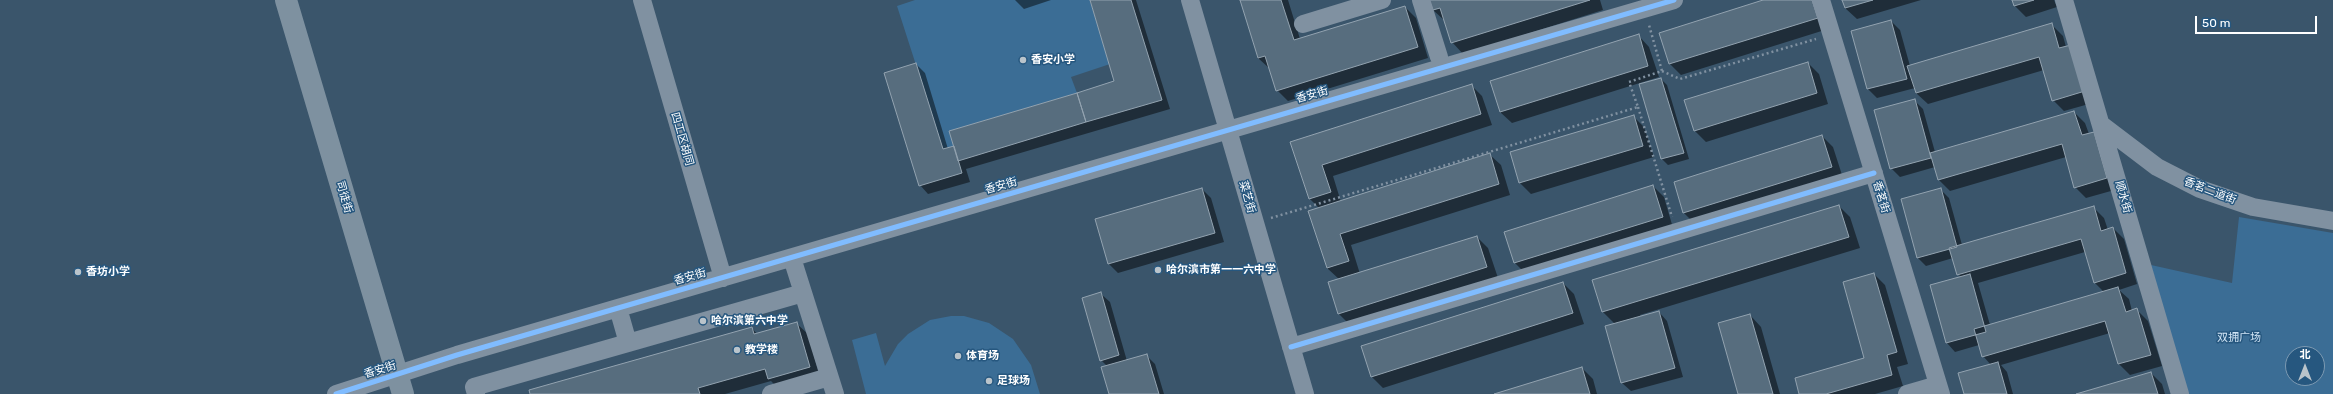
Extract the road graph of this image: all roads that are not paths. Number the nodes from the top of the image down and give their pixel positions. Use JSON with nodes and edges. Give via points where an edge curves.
{"nodes":[{"id":1,"x":286,"y":0,"type":"edge"},
{"id":2,"x":642,"y":0,"type":"edge"},
{"id":3,"x":1190,"y":0,"type":"edge"},
{"id":4,"x":1382,"y":0,"type":"edge"},
{"id":5,"x":1421,"y":0,"type":"edge"},
{"id":6,"x":1674,"y":0,"type":"edge"},
{"id":7,"x":1821,"y":0,"type":"edge"},
{"id":8,"x":2064,"y":0,"type":"edge"},
{"id":9,"x":1303,"y":24,"type":"dead end"},
{"id":10,"x":1439,"y":57,"type":"dead end"},
{"id":11,"x":2103,"y":126,"type":"junction"},
{"id":12,"x":1228,"y":130,"type":"junction"},
{"id":13,"x":1874,"y":173,"type":"junction"},
{"id":14,"x":2333,"y":221,"type":"edge"},
{"id":15,"x":792,"y":258,"type":"junction"},
{"id":16,"x":723,"y":278,"type":"junction"},
{"id":17,"x":803,"y":293,"type":"junction"},
{"id":18,"x":618,"y":308,"type":"junction"},
{"id":19,"x":628,"y":343,"type":"junction"},
{"id":20,"x":1291,"y":347,"type":"junction"},
{"id":21,"x":829,"y":376,"type":"junction"},
{"id":22,"x":400,"y":385,"type":"edge"},
{"id":23,"x":1939,"y":390,"type":"edge"},
{"id":24,"x":336,"y":394,"type":"edge"},
{"id":25,"x":476,"y":394,"type":"edge"},
{"id":26,"x":771,"y":394,"type":"edge"},
{"id":27,"x":835,"y":394,"type":"edge"},
{"id":28,"x":1305,"y":394,"type":"edge"},
{"id":29,"x":1907,"y":394,"type":"edge"},
{"id":30,"x":2180,"y":394,"type":"edge"}],
"edges":[{"from":1,"to":22,"type":"main road","name":"司徒街"},
{"from":2,"to":16,"type":"street","name":"四工区胡同"},
{"from":3,"to":12,"type":"street","name":"菜艺街"},
{"from":4,"to":9,"type":"street"},
{"from":5,"to":10,"type":"street"},
{"from":6,"to":12,"type":"street","name":"香安街"},
{"from":7,"to":13,"type":"street","name":"香茗街"},
{"from":8,"to":11,"type":"street","name":"顺水街"},
{"from":11,"to":14,"type":"street","name":"香茗二道街","via":[[2157,167],[2200,189],[2253,207]]},
{"from":11,"to":30,"type":"street","name":"顺水街"},
{"from":12,"to":15,"type":"street","name":"香安街"},
{"from":12,"to":20,"type":"street","name":"菜艺街"},
{"from":13,"to":20,"type":"street"},
{"from":13,"to":23,"type":"street","name":"香茗街"},
{"from":15,"to":16,"type":"street","name":"香安街"},
{"from":15,"to":17,"type":"street"},
{"from":16,"to":18,"type":"street","name":"香安街"},
{"from":17,"to":19,"type":"street"},
{"from":17,"to":21,"type":"street"},
{"from":18,"to":19,"type":"street"},
{"from":18,"to":22,"type":"street","name":"香安街","via":[[457,355]]},
{"from":19,"to":25,"type":"street","via":[[474,387]]},
{"from":20,"to":28,"type":"street","name":"菜艺街"},
{"from":21,"to":26,"type":"street"},
{"from":21,"to":27,"type":"street"},
{"from":22,"to":24,"type":"street","name":"香安街"},
{"from":23,"to":29,"type":"street"}]}
